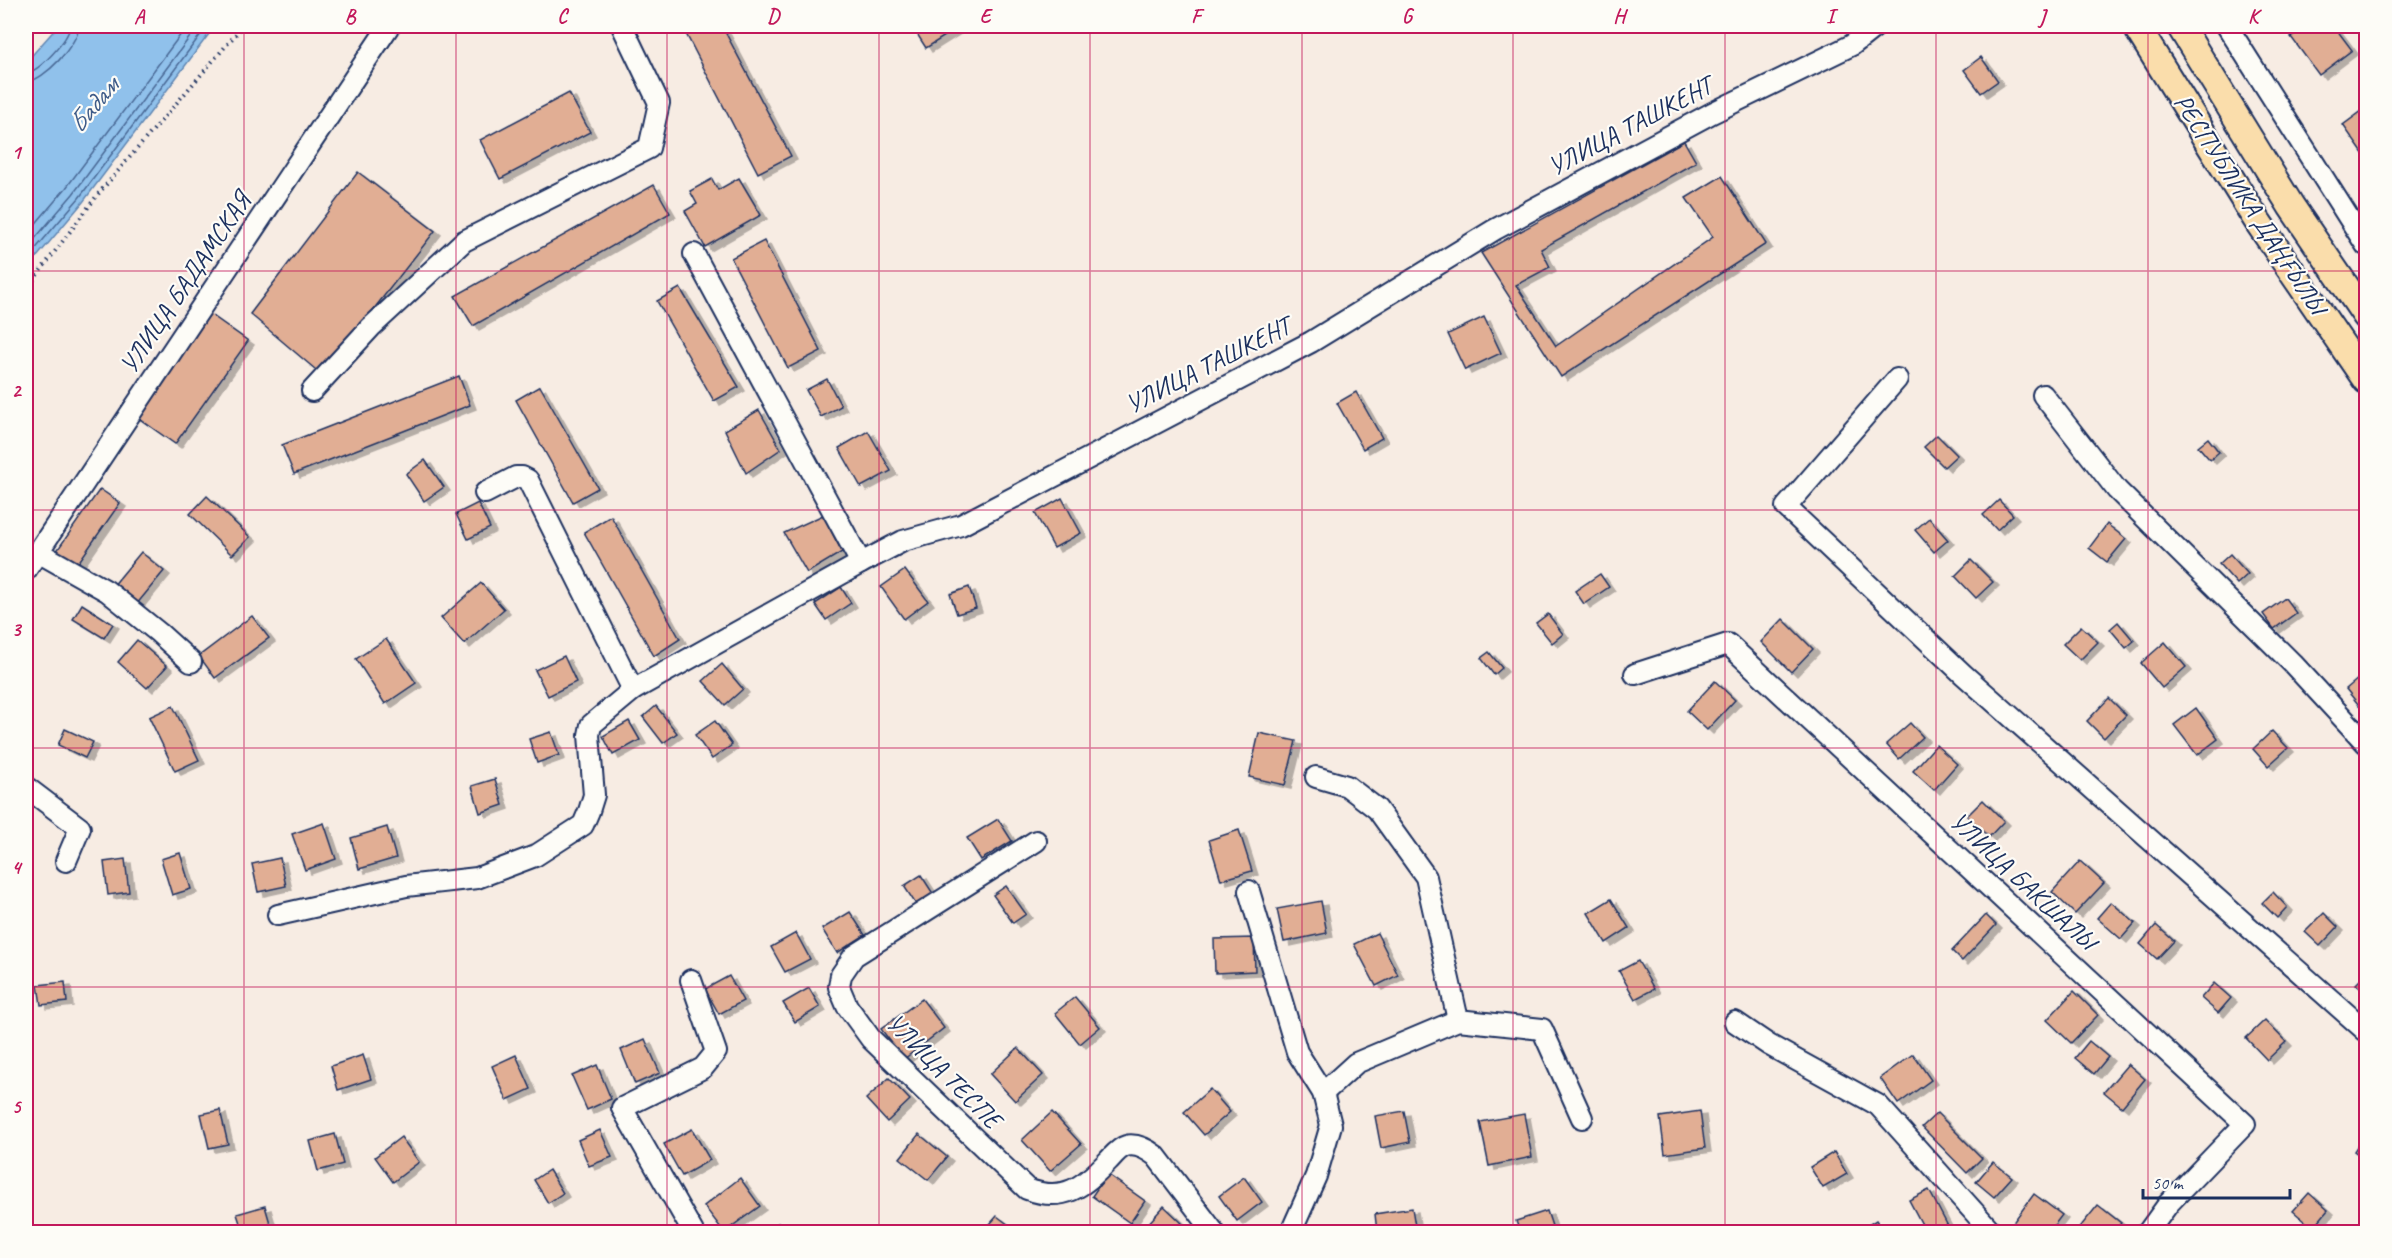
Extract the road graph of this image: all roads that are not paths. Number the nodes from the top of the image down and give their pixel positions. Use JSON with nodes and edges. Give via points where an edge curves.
{"nodes":[{"id":1,"x":388,"y":26,"type":"edge"},
{"id":2,"x":622,"y":26,"type":"edge"},
{"id":3,"x":1876,"y":26,"type":"edge"},
{"id":4,"x":2136,"y":26,"type":"edge"},
{"id":5,"x":2180,"y":26,"type":"edge"},
{"id":6,"x":2227,"y":26,"type":"edge"},
{"id":7,"x":2367,"y":244,"type":"edge"},
{"id":8,"x":694,"y":255,"type":"dead end"},
{"id":9,"x":2367,"y":316,"type":"edge"},
{"id":10,"x":1897,"y":379,"type":"dead end"},
{"id":11,"x":2367,"y":380,"type":"edge"},
{"id":12,"x":312,"y":391,"type":"dead end"},
{"id":13,"x":2043,"y":395,"type":"dead end"},
{"id":14,"x":484,"y":494,"type":"dead end"},
{"id":15,"x":38,"y":552,"type":"junction"},
{"id":16,"x":861,"y":563,"type":"junction"},
{"id":17,"x":26,"y":570,"type":"edge"},
{"id":18,"x":191,"y":662,"type":"dead end"},
{"id":19,"x":1635,"y":674,"type":"dead end"},
{"id":20,"x":633,"y":690,"type":"junction"},
{"id":21,"x":2367,"y":743,"type":"edge"},
{"id":22,"x":1316,"y":777,"type":"dead end"},
{"id":23,"x":26,"y":787,"type":"edge"},
{"id":24,"x":1036,"y":840,"type":"dead end"},
{"id":25,"x":66,"y":861,"type":"dead end"},
{"id":26,"x":1249,"y":891,"type":"dead end"},
{"id":27,"x":278,"y":915,"type":"dead end"},
{"id":28,"x":691,"y":980,"type":"dead end"},
{"id":29,"x":1458,"y":1020,"type":"junction"},
{"id":30,"x":1735,"y":1022,"type":"dead end"},
{"id":31,"x":2367,"y":1031,"type":"edge"},
{"id":32,"x":1323,"y":1094,"type":"junction"},
{"id":33,"x":1582,"y":1118,"type":"dead end"},
{"id":34,"x":693,"y":1233,"type":"edge"},
{"id":35,"x":1214,"y":1233,"type":"edge"},
{"id":36,"x":1291,"y":1233,"type":"edge"},
{"id":37,"x":1992,"y":1233,"type":"edge"},
{"id":38,"x":2148,"y":1233,"type":"edge"}],
"edges":[{"from":1,"to":15,"type":"street","name":"УЛИЦА БАДАМСКАЯ"},
{"from":2,"to":12,"type":"street","via":[[658,103],[649,148],[464,241],[370,327]]},
{"from":3,"to":16,"type":"street","name":"УЛИЦА ТАШКЕНТ","via":[[1852,45],[1712,113],[1494,230],[1311,342],[961,525],[903,541]]},
{"from":4,"to":11,"type":"main road","name":"РЕСПУБЛИКА ДАҢҒЫЛЫ","via":[[2258,222]]},
{"from":5,"to":9,"type":"main road","name":"РЕСПУБЛИКА ДАҢҒЫЛЫ","via":[[2291,206]]},
{"from":6,"to":7,"type":"street"},
{"from":8,"to":16,"type":"street"},
{"from":10,"to":31,"type":"street","via":[[1786,507],[1964,675]]},
{"from":13,"to":21,"type":"street","via":[[2117,490],[2294,664]]},
{"from":14,"to":20,"type":"street","via":[[516,477],[528,480]]},
{"from":15,"to":17,"type":"street","name":"УЛИЦА БАДАМСКАЯ"},
{"from":15,"to":18,"type":"street","via":[[107,591]]},
{"from":16,"to":20,"type":"street","name":"УЛИЦА ТАШКЕНТ"},
{"from":19,"to":38,"type":"street","name":"УЛИЦА БАКШАЛЫ","via":[[1728,644],[2245,1124],[2169,1203]]},
{"from":20,"to":27,"type":"street","name":"УЛИЦА ТАШКЕНТ","via":[[591,725],[594,795],[582,825],[535,856],[477,878],[406,886]]},
{"from":22,"to":29,"type":"street","via":[[1347,786],[1377,808],[1426,877]]},
{"from":23,"to":25,"type":"street","via":[[80,828]]},
{"from":24,"to":35,"type":"street","name":"УЛИЦА ТЕСПЕ","via":[[854,956],[841,975],[839,987],[847,1005],[871,1039],[1027,1189],[1058,1194],[1076,1189],[1116,1152],[1136,1146],[1156,1156]]},
{"from":26,"to":32,"type":"street","via":[[1297,1052]]},
{"from":28,"to":34,"type":"street","via":[[716,1052],[703,1068],[622,1108]]},
{"from":29,"to":32,"type":"street","via":[[1356,1063]]},
{"from":29,"to":33,"type":"street","via":[[1542,1029]]},
{"from":30,"to":37,"type":"street","via":[[1878,1105]]},
{"from":32,"to":36,"type":"street","via":[[1331,1125],[1329,1135]]}]}
